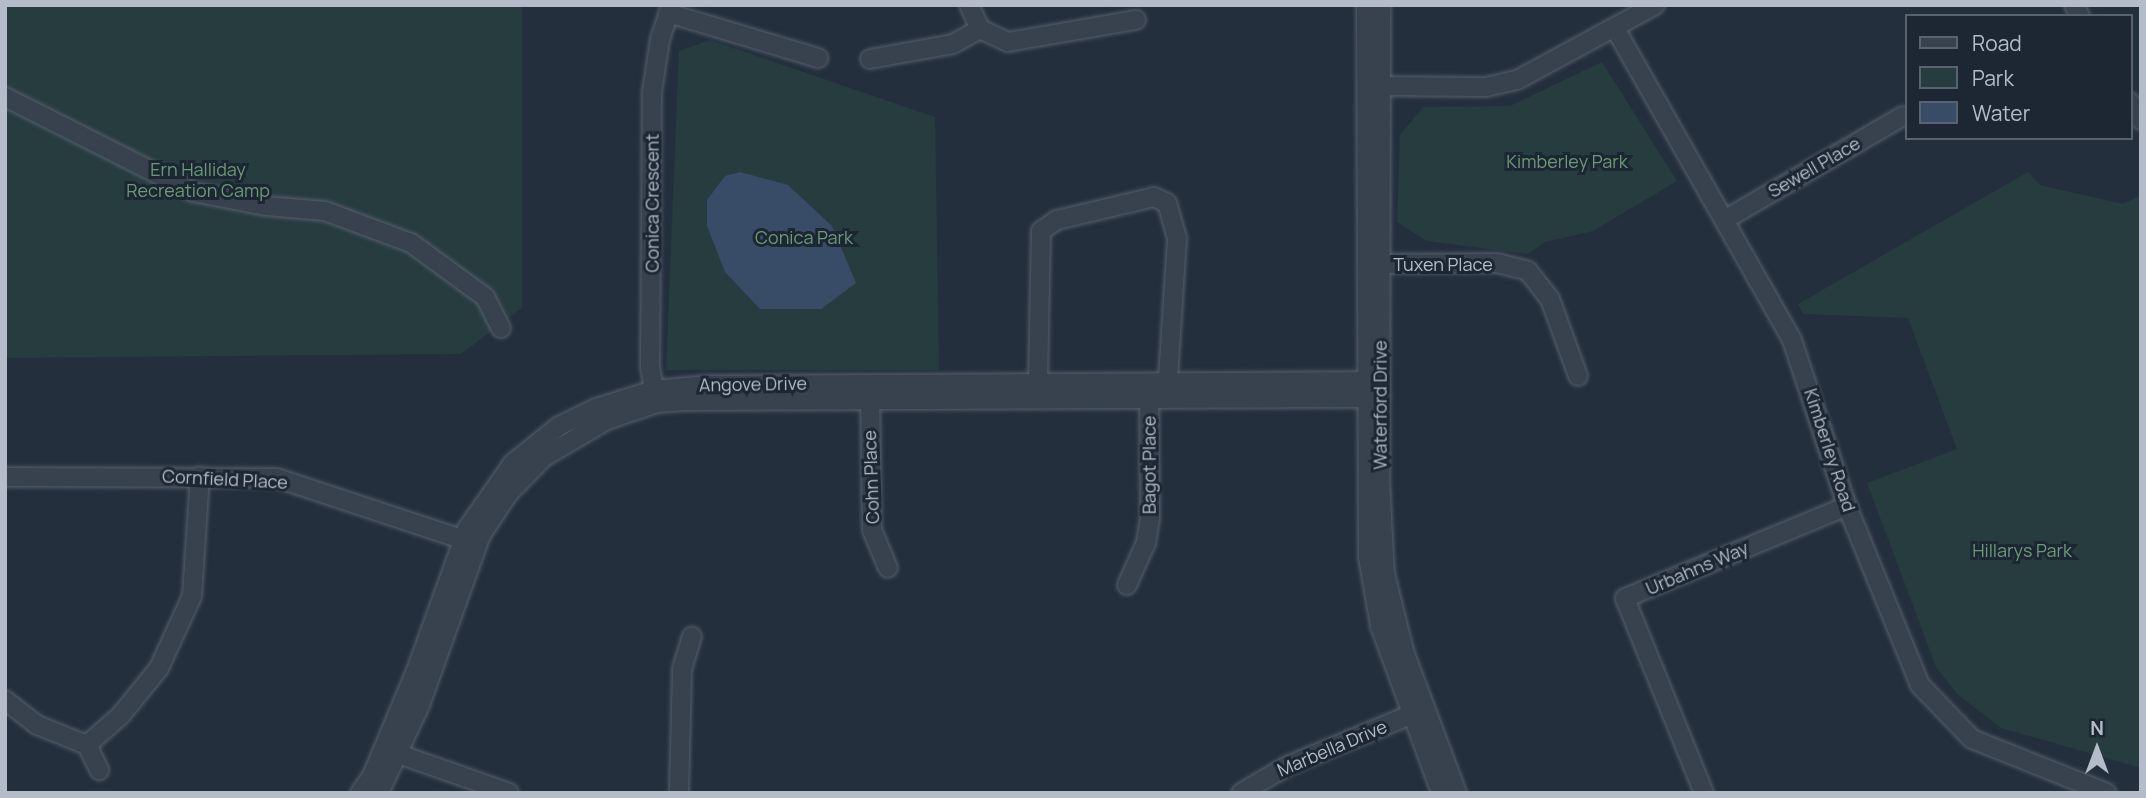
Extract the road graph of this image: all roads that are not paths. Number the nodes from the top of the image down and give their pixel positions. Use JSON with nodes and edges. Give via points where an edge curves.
{"nodes":[{"id":1,"x":970,"y":5,"type":"edge"},
{"id":2,"x":1366,"y":5,"type":"edge"},
{"id":3,"x":1381,"y":5,"type":"edge"},
{"id":4,"x":1655,"y":5,"type":"edge"},
{"id":5,"x":670,"y":9,"type":"edge"},
{"id":6,"x":1136,"y":20,"type":"dead end"},
{"id":7,"x":980,"y":29,"type":"junction"},
{"id":8,"x":1616,"y":30,"type":"junction"},
{"id":9,"x":818,"y":58,"type":"dead end"},
{"id":10,"x":870,"y":59,"type":"dead end"},
{"id":11,"x":1373,"y":86,"type":"junction"},
{"id":12,"x":5,"y":96,"type":"edge"},
{"id":13,"x":1903,"y":116,"type":"dead end"},
{"id":14,"x":1726,"y":219,"type":"junction"},
{"id":15,"x":1373,"y":264,"type":"junction"},
{"id":16,"x":500,"y":328,"type":"dead end"},
{"id":17,"x":1578,"y":376,"type":"dead end"},
{"id":18,"x":1038,"y":383,"type":"junction"},
{"id":19,"x":1373,"y":389,"type":"junction"},
{"id":20,"x":1158,"y":391,"type":"junction"},
{"id":21,"x":870,"y":392,"type":"junction"},
{"id":22,"x":655,"y":397,"type":"junction"},
{"id":23,"x":200,"y":476,"type":"junction"},
{"id":24,"x":5,"y":477,"type":"edge"},
{"id":25,"x":1847,"y":506,"type":"junction"},
{"id":26,"x":469,"y":542,"type":"junction"},
{"id":27,"x":888,"y":568,"type":"dead end"},
{"id":28,"x":1127,"y":585,"type":"dead end"},
{"id":29,"x":692,"y":637,"type":"dead end"},
{"id":30,"x":5,"y":701,"type":"edge"},
{"id":31,"x":1420,"y":711,"type":"junction"},
{"id":32,"x":88,"y":745,"type":"junction"},
{"id":33,"x":392,"y":752,"type":"junction"},
{"id":34,"x":99,"y":770,"type":"dead end"},
{"id":35,"x":2068,"y":787,"type":"edge"},
{"id":36,"x":360,"y":793,"type":"edge"},
{"id":37,"x":379,"y":793,"type":"edge"},
{"id":38,"x":509,"y":793,"type":"edge"},
{"id":39,"x":678,"y":793,"type":"edge"},
{"id":40,"x":1241,"y":793,"type":"edge"},
{"id":41,"x":1441,"y":793,"type":"edge"},
{"id":42,"x":1457,"y":793,"type":"edge"},
{"id":43,"x":1704,"y":793,"type":"edge"},
{"id":44,"x":2107,"y":793,"type":"edge"}],
"edges":[{"from":1,"to":7,"type":"street"},
{"from":2,"to":11,"type":"street","name":"Waterford Drive"},
{"from":3,"to":11,"type":"street","name":"Waterford Drive"},
{"from":4,"to":8,"type":"street"},
{"from":5,"to":9,"type":"street"},
{"from":5,"to":22,"type":"street","name":"Conica Crescent","via":[[652,92]]},
{"from":6,"to":7,"type":"street","via":[[1018,42],[996,40]]},
{"from":7,"to":10,"type":"street","via":[[953,44]]},
{"from":8,"to":11,"type":"street","via":[[1503,85]]},
{"from":8,"to":14,"type":"street","name":"Kimberley Road"},
{"from":11,"to":15,"type":"street","name":"Waterford Drive"},
{"from":12,"to":16,"type":"street","via":[[193,192],[266,206],[326,211],[411,243],[485,298]]},
{"from":13,"to":14,"type":"street","name":"Sewell Place"},
{"from":14,"to":25,"type":"street","name":"Kimberley Road","via":[[1792,340]]},
{"from":15,"to":17,"type":"street","name":"Tuxen Place","via":[[1497,263],[1528,271],[1550,299]]},
{"from":15,"to":19,"type":"street","name":"Waterford Drive"},
{"from":18,"to":20,"type":"street","name":"Angove Drive"},
{"from":18,"to":20,"type":"street","name":"Bagot Place","via":[[1041,231],[1057,220],[1154,197],[1167,202],[1177,239]]},
{"from":18,"to":21,"type":"street","name":"Angove Drive"},
{"from":19,"to":20,"type":"street","name":"Angove Drive"},
{"from":19,"to":31,"type":"street","name":"Waterford Drive","via":[[1366,527],[1373,594],[1380,626]]},
{"from":20,"to":21,"type":"street","name":"Angove Drive"},
{"from":20,"to":28,"type":"street","name":"Bagot Place","via":[[1150,519],[1146,543]]},
{"from":21,"to":22,"type":"street","name":"Angove Drive","via":[[709,385]]},
{"from":21,"to":27,"type":"street","name":"Cohn Place","via":[[872,530]]},
{"from":22,"to":26,"type":"street","name":"Angove Drive","via":[[596,408],[559,426],[513,463]]},
{"from":23,"to":24,"type":"street","name":"Cornfield Place"},
{"from":23,"to":26,"type":"street","name":"Cornfield Place","via":[[295,482]]},
{"from":23,"to":32,"type":"street","via":[[192,596],[159,668],[121,715]]},
{"from":25,"to":35,"type":"street","name":"Kimberley Road","via":[[1907,659],[1934,703],[1972,740]]},
{"from":25,"to":43,"type":"street","name":"Urbahns Way","via":[[1625,598]]},
{"from":26,"to":33,"type":"street","name":"Angove Drive"},
{"from":29,"to":39,"type":"street","via":[[682,669]]},
{"from":30,"to":32,"type":"street","via":[[37,725]]},
{"from":31,"to":40,"type":"street","name":"Marbella Drive","via":[[1287,766]]},
{"from":31,"to":41,"type":"street","name":"Waterford Drive"},
{"from":31,"to":42,"type":"street","name":"Waterford Drive"},
{"from":32,"to":34,"type":"street"},
{"from":33,"to":36,"type":"street","name":"Angove Drive"},
{"from":33,"to":37,"type":"street","name":"Angove Drive"},
{"from":33,"to":38,"type":"street"},
{"from":35,"to":44,"type":"street","name":"Kimberley Road"}]}
